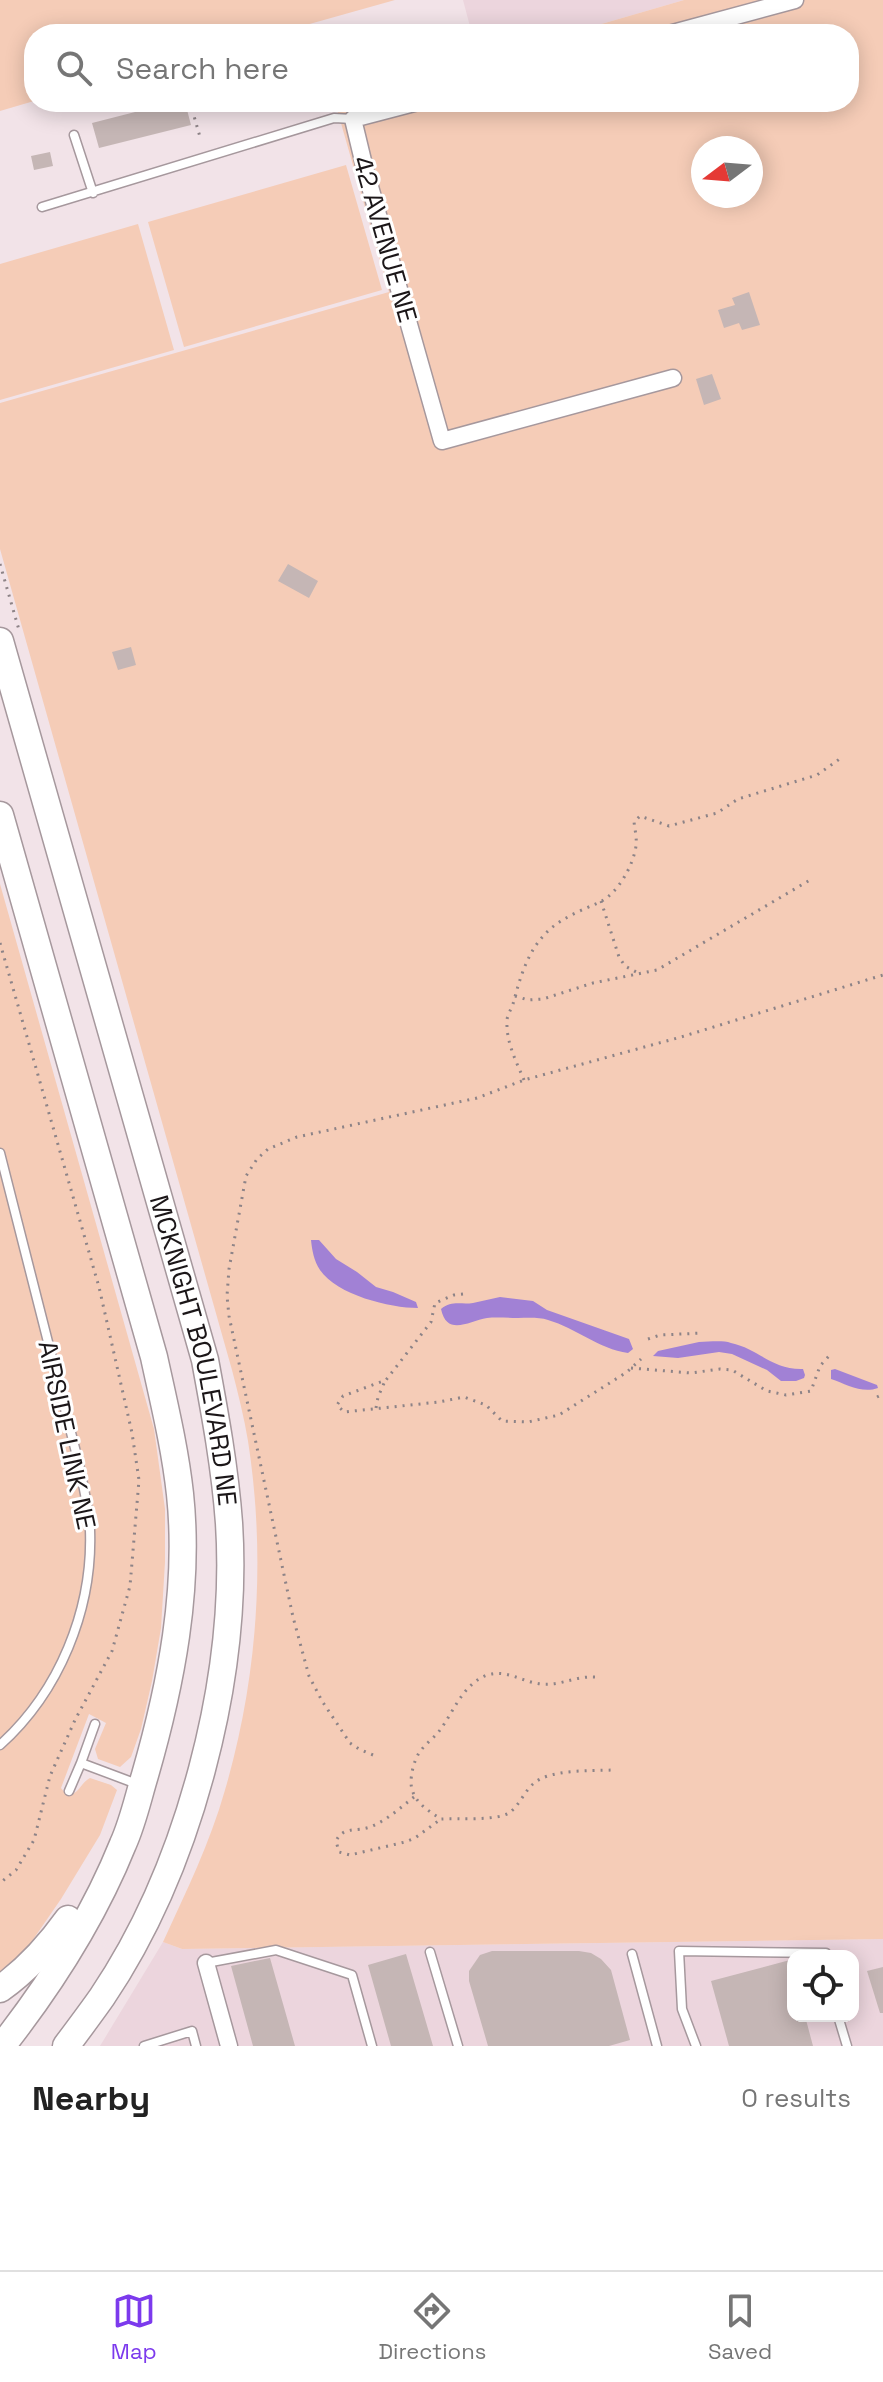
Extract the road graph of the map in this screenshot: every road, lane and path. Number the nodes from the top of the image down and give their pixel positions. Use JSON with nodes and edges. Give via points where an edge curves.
{"nodes":[{"id":1,"x":795,"y":0,"type":"edge"},
{"id":2,"x":706,"y":24,"type":"edge"},
{"id":3,"x":193,"y":112,"type":"edge"},
{"id":4,"x":380,"y":112,"type":"edge"},
{"id":5,"x":353,"y":119,"type":"junction"},
{"id":6,"x":74,"y":135,"type":"dead end"},
{"id":7,"x":200,"y":137,"type":"dead end"},
{"id":8,"x":93,"y":193,"type":"junction"},
{"id":9,"x":42,"y":207,"type":"dead end"},
{"id":10,"x":673,"y":378,"type":"dead end"},
{"id":11,"x":0,"y":641,"type":"edge"},
{"id":12,"x":841,"y":758,"type":"dead end"},
{"id":13,"x":0,"y":815,"type":"edge"},
{"id":14,"x":810,"y":880,"type":"dead end"},
{"id":15,"x":601,"y":901,"type":"junction"},
{"id":16,"x":640,"y":974,"type":"junction"},
{"id":17,"x":883,"y":975,"type":"edge"},
{"id":18,"x":514,"y":996,"type":"junction"},
{"id":19,"x":524,"y":1080,"type":"junction"},
{"id":20,"x":0,"y":1153,"type":"edge"},
{"id":21,"x":463,"y":1294,"type":"dead end"},
{"id":22,"x":703,"y":1333,"type":"dead end"},
{"id":23,"x":648,"y":1339,"type":"dead end"},
{"id":24,"x":829,"y":1356,"type":"dead end"},
{"id":25,"x":641,"y":1359,"type":"dead end"},
{"id":26,"x":631,"y":1368,"type":"junction"},
{"id":27,"x":386,"y":1380,"type":"junction"},
{"id":28,"x":883,"y":1394,"type":"edge"},
{"id":29,"x":877,"y":1397,"type":"dead end"},
{"id":30,"x":376,"y":1408,"type":"junction"},
{"id":31,"x":595,"y":1677,"type":"dead end"},
{"id":32,"x":95,"y":1724,"type":"dead end"},
{"id":33,"x":0,"y":1745,"type":"edge"},
{"id":34,"x":373,"y":1755,"type":"dead end"},
{"id":35,"x":81,"y":1763,"type":"junction"},
{"id":36,"x":612,"y":1770,"type":"dead end"},
{"id":37,"x":142,"y":1786,"type":"junction"},
{"id":38,"x":69,"y":1791,"type":"dead end"},
{"id":39,"x":414,"y":1796,"type":"junction"},
{"id":40,"x":441,"y":1819,"type":"junction"},
{"id":41,"x":124,"y":1843,"type":"junction"},
{"id":42,"x":430,"y":1952,"type":"dead end"},
{"id":43,"x":787,"y":1952,"type":"edge"},
{"id":44,"x":632,"y":1954,"type":"dead end"},
{"id":45,"x":206,"y":1963,"type":"joint"},
{"id":46,"x":0,"y":1989,"type":"edge"},
{"id":47,"x":840,"y":2022,"type":"edge"},
{"id":48,"x":2,"y":2046,"type":"edge"},
{"id":49,"x":66,"y":2046,"type":"edge"},
{"id":50,"x":144,"y":2046,"type":"edge"},
{"id":51,"x":196,"y":2046,"type":"edge"},
{"id":52,"x":229,"y":2046,"type":"edge"},
{"id":53,"x":372,"y":2046,"type":"edge"},
{"id":54,"x":458,"y":2046,"type":"edge"},
{"id":55,"x":657,"y":2046,"type":"edge"},
{"id":56,"x":696,"y":2046,"type":"edge"},
{"id":57,"x":847,"y":2046,"type":"edge"}],
"edges":[{"from":1,"to":2,"type":"street"},
{"from":3,"to":7,"type":"path"},
{"from":4,"to":5,"type":"street","name":"42 AVENUE NE"},
{"from":5,"to":8,"type":"lane","via":[[334,118]]},
{"from":5,"to":10,"type":"street","name":"42 AVENUE NE","via":[[442,441]]},
{"from":6,"to":8,"type":"lane"},
{"from":8,"to":9,"type":"lane"},
{"from":11,"to":49,"type":"main road","name":"MCKNIGHT BOULEVARD NE","via":[[205,1360],[229,1526],[224,1657],[190,1812],[143,1926]]},
{"from":12,"to":15,"type":"path","via":[[817,775],[738,799],[717,813],[669,826],[640,816],[634,822],[636,845],[630,867]]},
{"from":13,"to":37,"type":"main road","name":"MCKNIGHT BOULEVARD NE","via":[[154,1357],[180,1495],[179,1611],[159,1728]]},
{"from":14,"to":16,"type":"path","via":[[657,970]]},
{"from":15,"to":16,"type":"path","via":[[619,957]]},
{"from":15,"to":18,"type":"path","via":[[548,931],[530,955]]},
{"from":16,"to":18,"type":"path","via":[[543,999]]},
{"from":17,"to":19,"type":"path"},
{"from":18,"to":19,"type":"path","via":[[506,1019]]},
{"from":19,"to":34,"type":"path","via":[[477,1098],[297,1137],[268,1149],[246,1176],[229,1269],[229,1316],[293,1617],[309,1676],[322,1701],[350,1743]]},
{"from":20,"to":33,"type":"lane","name":"AIRSIDE LINK NE","via":[[79,1464],[90,1531],[82,1607],[72,1639],[37,1706]]},
{"from":21,"to":27,"type":"path","via":[[435,1303],[431,1322]]},
{"from":22,"to":23,"type":"path"},
{"from":24,"to":26,"type":"path","via":[[811,1391],[786,1395],[767,1391],[732,1370]]},
{"from":25,"to":26,"type":"path"},
{"from":26,"to":30,"type":"path","via":[[559,1415],[528,1422],[502,1421],[486,1405],[464,1397]]},
{"from":27,"to":30,"type":"path"},
{"from":27,"to":30,"type":"path","via":[[343,1396],[337,1405],[344,1412]]},
{"from":28,"to":29,"type":"path"},
{"from":31,"to":39,"type":"path","via":[[539,1684],[503,1673],[468,1686],[419,1754],[411,1782]]},
{"from":32,"to":35,"type":"lane"},
{"from":35,"to":37,"type":"lane"},
{"from":35,"to":38,"type":"lane"},
{"from":36,"to":40,"type":"path","via":[[540,1778],[506,1814]]},
{"from":37,"to":41,"type":"main road","name":"MCKNIGHT BOULEVARD NE"},
{"from":39,"to":40,"type":"path"},
{"from":39,"to":40,"type":"path","via":[[373,1826],[339,1834],[339,1852],[350,1855],[405,1842]]},
{"from":41,"to":46,"type":"main road","via":[[108,1856],[49,1946]]},
{"from":41,"to":48,"type":"main road","name":"MCKNIGHT BOULEVARD NE","via":[[94,1906],[34,2006]]},
{"from":42,"to":54,"type":"lane"},
{"from":43,"to":56,"type":"lane","via":[[679,1951],[682,2009]]},
{"from":44,"to":55,"type":"lane"},
{"from":45,"to":52,"type":"street"},
{"from":45,"to":53,"type":"lane","via":[[276,1950],[352,1975]]},
{"from":47,"to":57,"type":"lane"},
{"from":50,"to":51,"type":"lane","via":[[192,2031]]}]}
